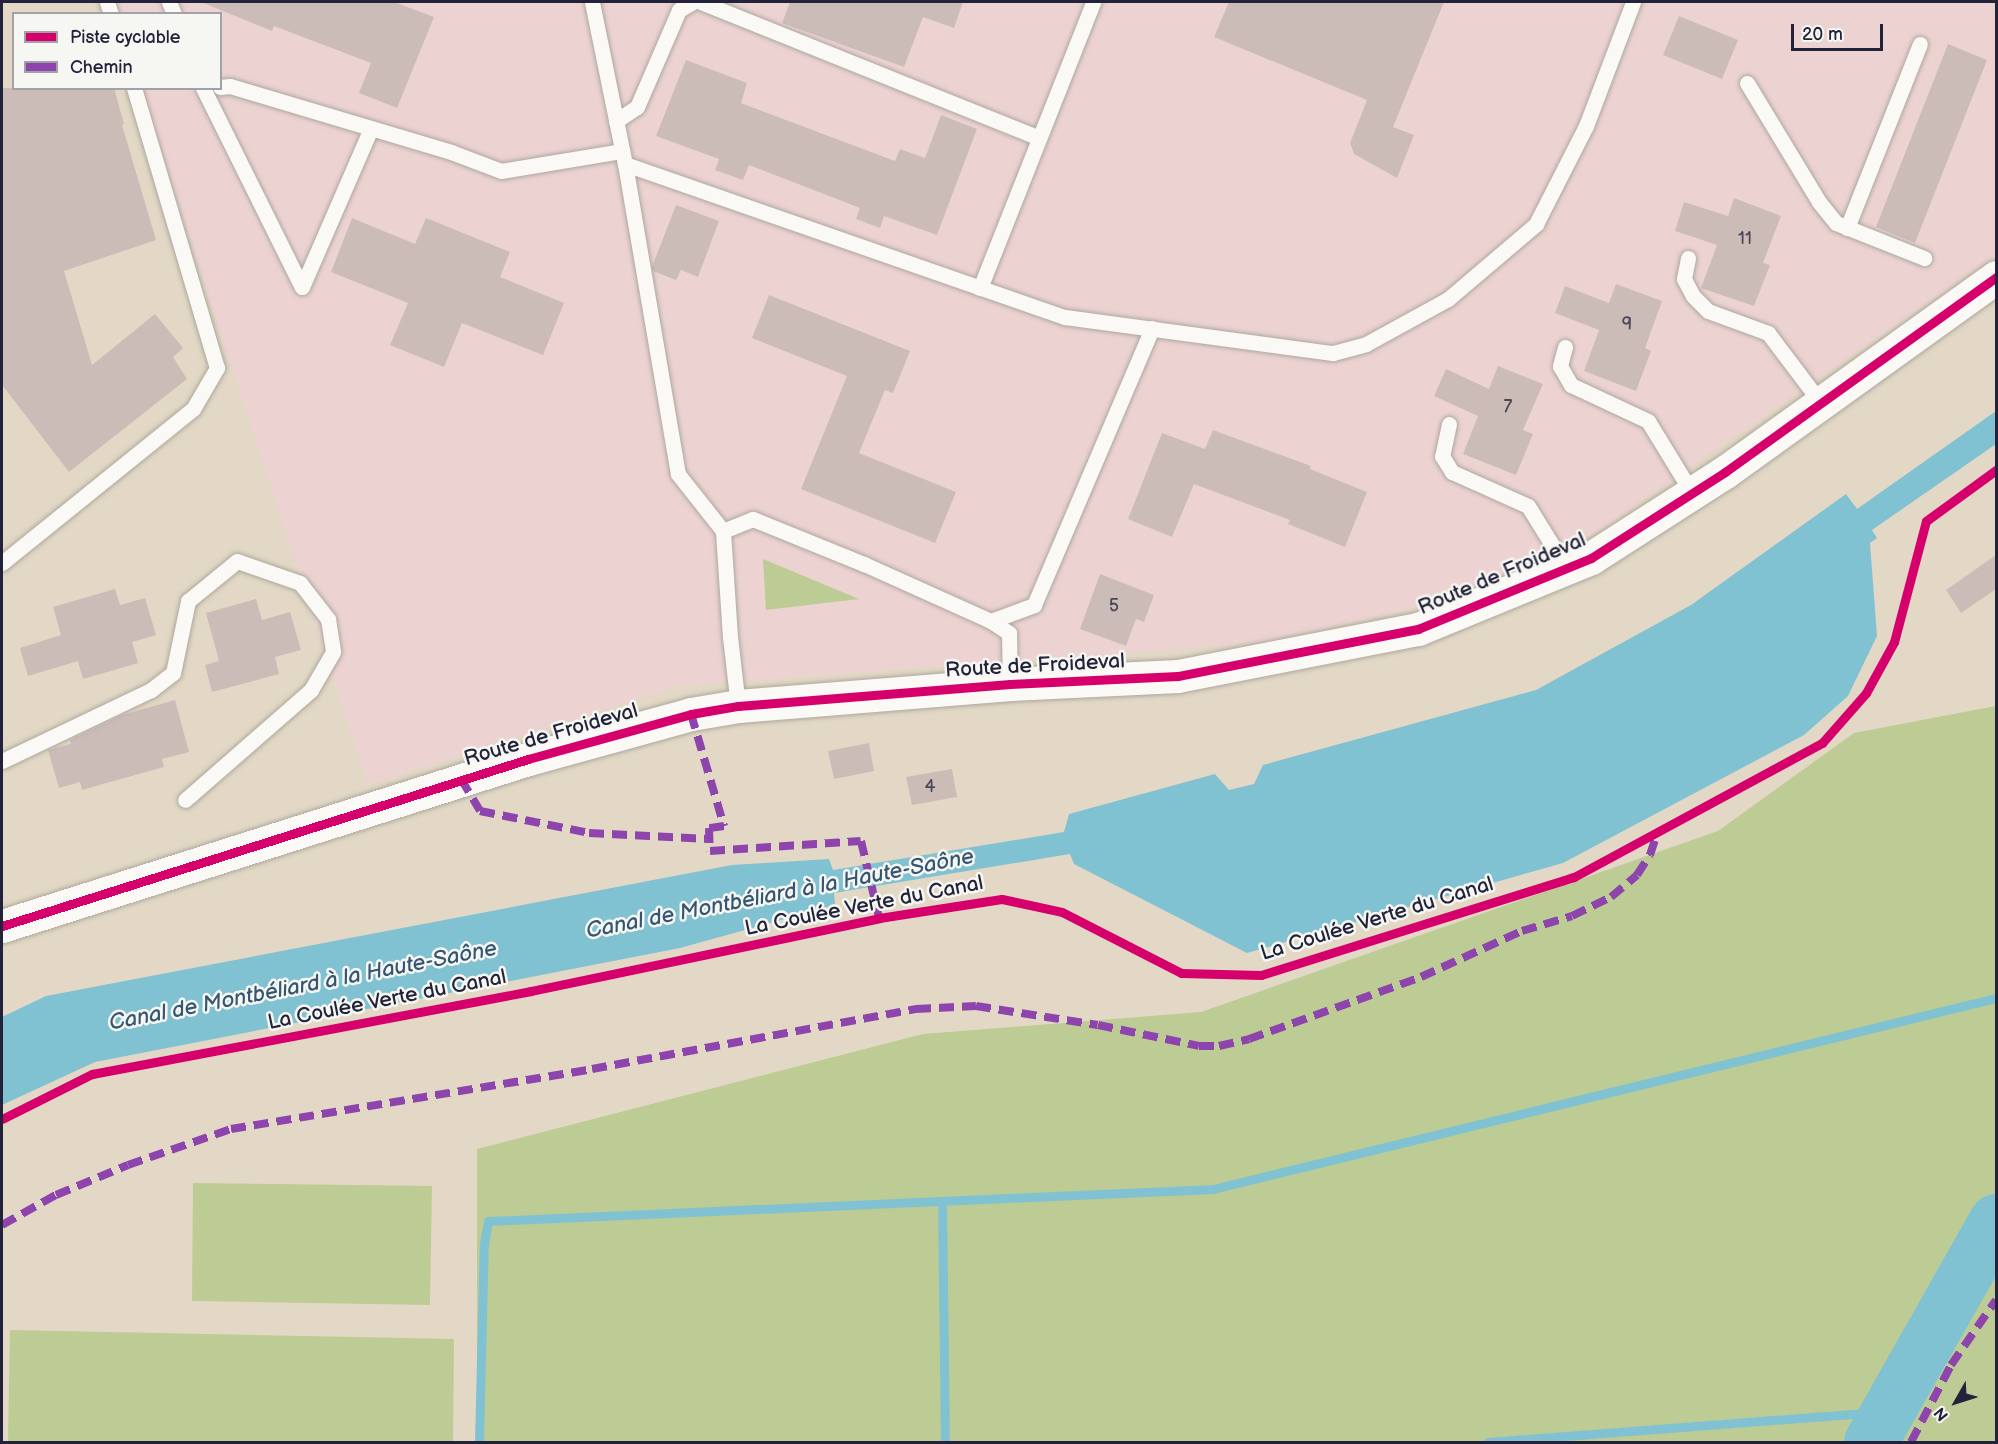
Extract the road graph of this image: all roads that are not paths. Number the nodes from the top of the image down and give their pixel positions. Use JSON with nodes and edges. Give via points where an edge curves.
{"nodes":[{"id":1,"x":592,"y":2,"type":"edge"},
{"id":2,"x":693,"y":2,"type":"edge"},
{"id":3,"x":701,"y":2,"type":"edge"},
{"id":4,"x":1093,"y":2,"type":"edge"},
{"id":5,"x":1633,"y":2,"type":"edge"},
{"id":6,"x":1920,"y":44,"type":"dead end"},
{"id":7,"x":1747,"y":83,"type":"dead end"},
{"id":8,"x":222,"y":87,"type":"edge"},
{"id":9,"x":135,"y":90,"type":"edge"},
{"id":10,"x":204,"y":90,"type":"edge"},
{"id":11,"x":616,"y":121,"type":"junction"},
{"id":12,"x":371,"y":128,"type":"junction"},
{"id":13,"x":1039,"y":138,"type":"junction"},
{"id":14,"x":624,"y":158,"type":"junction"},
{"id":15,"x":1847,"y":228,"type":"junction"},
{"id":16,"x":1688,"y":258,"type":"dead end"},
{"id":17,"x":1924,"y":258,"type":"dead end"},
{"id":18,"x":1994,"y":284,"type":"edge"},
{"id":19,"x":980,"y":288,"type":"junction"},
{"id":20,"x":1152,"y":328,"type":"junction"},
{"id":21,"x":1565,"y":347,"type":"dead end"},
{"id":22,"x":1821,"y":403,"type":"junction"},
{"id":23,"x":1449,"y":424,"type":"dead end"},
{"id":24,"x":1692,"y":493,"type":"junction"},
{"id":25,"x":723,"y":531,"type":"junction"},
{"id":26,"x":2,"y":563,"type":"edge"},
{"id":27,"x":1567,"y":569,"type":"junction"},
{"id":28,"x":991,"y":621,"type":"junction"},
{"id":29,"x":1010,"y":684,"type":"junction"},
{"id":30,"x":738,"y":706,"type":"junction"},
{"id":31,"x":2,"y":761,"type":"edge"},
{"id":32,"x":185,"y":800,"type":"dead end"},
{"id":33,"x":2,"y":926,"type":"edge"}],
"edges":[{"from":1,"to":11,"type":"lane"},
{"from":2,"to":11,"type":"lane","via":[[679,10],[637,107]]},
{"from":3,"to":13,"type":"lane"},
{"from":4,"to":13,"type":"lane"},
{"from":5,"to":20,"type":"lane","via":[[1586,126],[1536,224],[1448,299],[1366,344],[1333,353]]},
{"from":6,"to":15,"type":"lane"},
{"from":7,"to":15,"type":"lane","via":[[1819,202],[1836,223]]},
{"from":8,"to":12,"type":"lane"},
{"from":9,"to":26,"type":"lane","via":[[217,368],[193,410]]},
{"from":10,"to":12,"type":"lane","via":[[302,287]]},
{"from":11,"to":14,"type":"lane"},
{"from":12,"to":14,"type":"lane","via":[[501,171]]},
{"from":13,"to":19,"type":"lane"},
{"from":14,"to":19,"type":"lane"},
{"from":14,"to":25,"type":"lane","via":[[678,474]]},
{"from":15,"to":17,"type":"lane"},
{"from":16,"to":22,"type":"lane","via":[[1684,279],[1693,296],[1708,311],[1768,333]]},
{"from":18,"to":22,"type":"street","name":"Route de Froideval"},
{"from":19,"to":20,"type":"lane","via":[[1065,317]]},
{"from":20,"to":28,"type":"lane","via":[[1034,605]]},
{"from":21,"to":24,"type":"lane","via":[[1560,366],[1571,385],[1648,421]]},
{"from":22,"to":24,"type":"street","name":"Route de Froideval"},
{"from":23,"to":27,"type":"lane","via":[[1442,456],[1452,472],[1528,506]]},
{"from":24,"to":27,"type":"street","name":"Route de Froideval","via":[[1591,558]]},
{"from":25,"to":28,"type":"lane","via":[[753,519]]},
{"from":25,"to":30,"type":"lane"},
{"from":27,"to":29,"type":"street","name":"Route de Froideval","via":[[1418,630],[1178,676]]},
{"from":28,"to":29,"type":"lane","via":[[1010,633]]},
{"from":29,"to":30,"type":"street","name":"Route de Froideval"},
{"from":30,"to":33,"type":"street","name":"Route de Froideval","via":[[691,714],[528,759]]},
{"from":31,"to":32,"type":"lane","via":[[151,690],[173,673],[188,601],[237,561],[300,583],[328,619],[333,652],[311,690]]}]}
